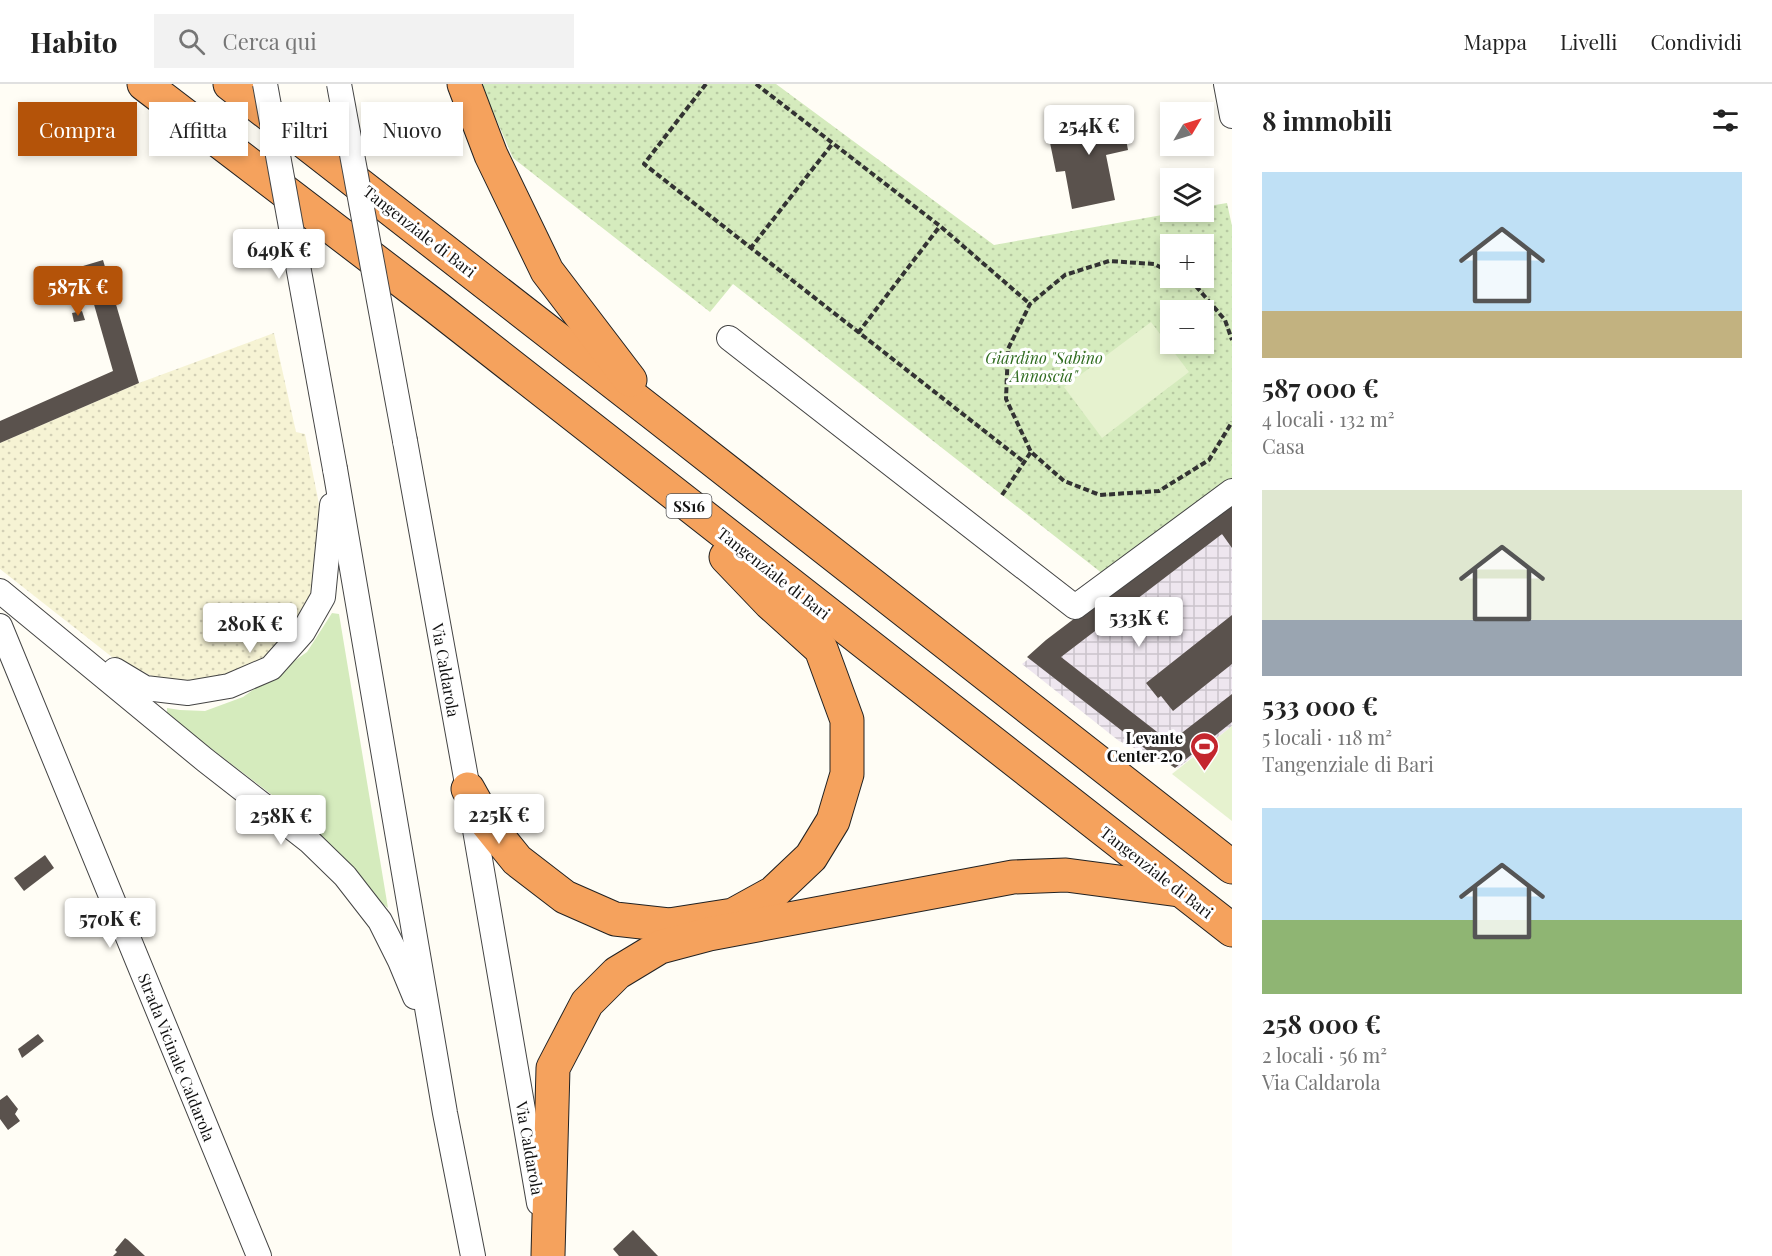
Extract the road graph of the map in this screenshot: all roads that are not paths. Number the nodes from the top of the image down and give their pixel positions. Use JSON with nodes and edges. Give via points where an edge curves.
{"nodes":[{"id":1,"x":144,"y":84,"type":"edge"},
{"id":2,"x":230,"y":84,"type":"edge"},
{"id":3,"x":265,"y":84,"type":"edge"},
{"id":4,"x":339,"y":84,"type":"edge"},
{"id":5,"x":464,"y":84,"type":"edge"},
{"id":6,"x":1226,"y":84,"type":"edge"},
{"id":7,"x":1232,"y":116,"type":"edge"},
{"id":8,"x":729,"y":338,"type":"dead end"},
{"id":9,"x":658,"y":417,"type":"junction"},
{"id":10,"x":641,"y":469,"type":"junction"},
{"id":11,"x":335,"y":470,"type":"junction"},
{"id":12,"x":1232,"y":491,"type":"edge"},
{"id":13,"x":0,"y":591,"type":"edge"},
{"id":14,"x":0,"y":626,"type":"edge"},
{"id":15,"x":50,"y":631,"type":"junction"},
{"id":16,"x":468,"y":789,"type":"junction"},
{"id":17,"x":1232,"y":867,"type":"edge"},
{"id":18,"x":1179,"y":890,"type":"junction"},
{"id":19,"x":1232,"y":930,"type":"edge"},
{"id":20,"x":444,"y":1113,"type":"junction"},
{"id":21,"x":548,"y":1255,"type":"edge"},
{"id":22,"x":259,"y":1256,"type":"edge"},
{"id":23,"x":473,"y":1256,"type":"edge"}],
"edges":[{"from":1,"to":10,"type":"highway","name":"Tangenziale di Bari","number":"SS16"},
{"from":2,"to":9,"type":"highway","name":"Tangenziale di Bari"},
{"from":3,"to":11,"type":"street","bridge":true},
{"from":4,"to":16,"type":"street","name":"Via Caldarola","bridge":true},
{"from":5,"to":9,"type":"highway","via":[[491,155],[547,271]]},
{"from":6,"to":7,"type":"street"},
{"from":8,"to":12,"type":"street","via":[[1075,608]]},
{"from":9,"to":17,"type":"highway","name":"Tangenziale di Bari"},
{"from":10,"to":16,"type":"highway","number":"SS16","via":[[770,603],[821,649],[847,720],[847,774],[833,821],[811,857],[773,893],[733,915],[669,925],[615,920],[566,897],[517,860],[487,823]]},
{"from":10,"to":18,"type":"highway","name":"Tangenziale di Bari","number":"SS16"},
{"from":11,"to":15,"type":"street","via":[[323,597],[303,632],[271,668],[229,686],[188,693],[145,688]]},
{"from":11,"to":20,"type":"street"},
{"from":13,"to":15,"type":"street"},
{"from":14,"to":22,"type":"street","name":"Strada Vicinale Caldarola"},
{"from":15,"to":20,"type":"street","via":[[309,841],[345,876],[380,921],[400,960],[416,999]]},
{"from":16,"to":21,"type":"street","name":"Via Caldarola"},
{"from":18,"to":19,"type":"highway","name":"Tangenziale di Bari","number":"SS16"},
{"from":18,"to":21,"type":"highway","via":[[1066,875],[1013,878],[720,932],[660,947],[617,973],[587,1003],[553,1068]]},
{"from":20,"to":23,"type":"street"}]}
